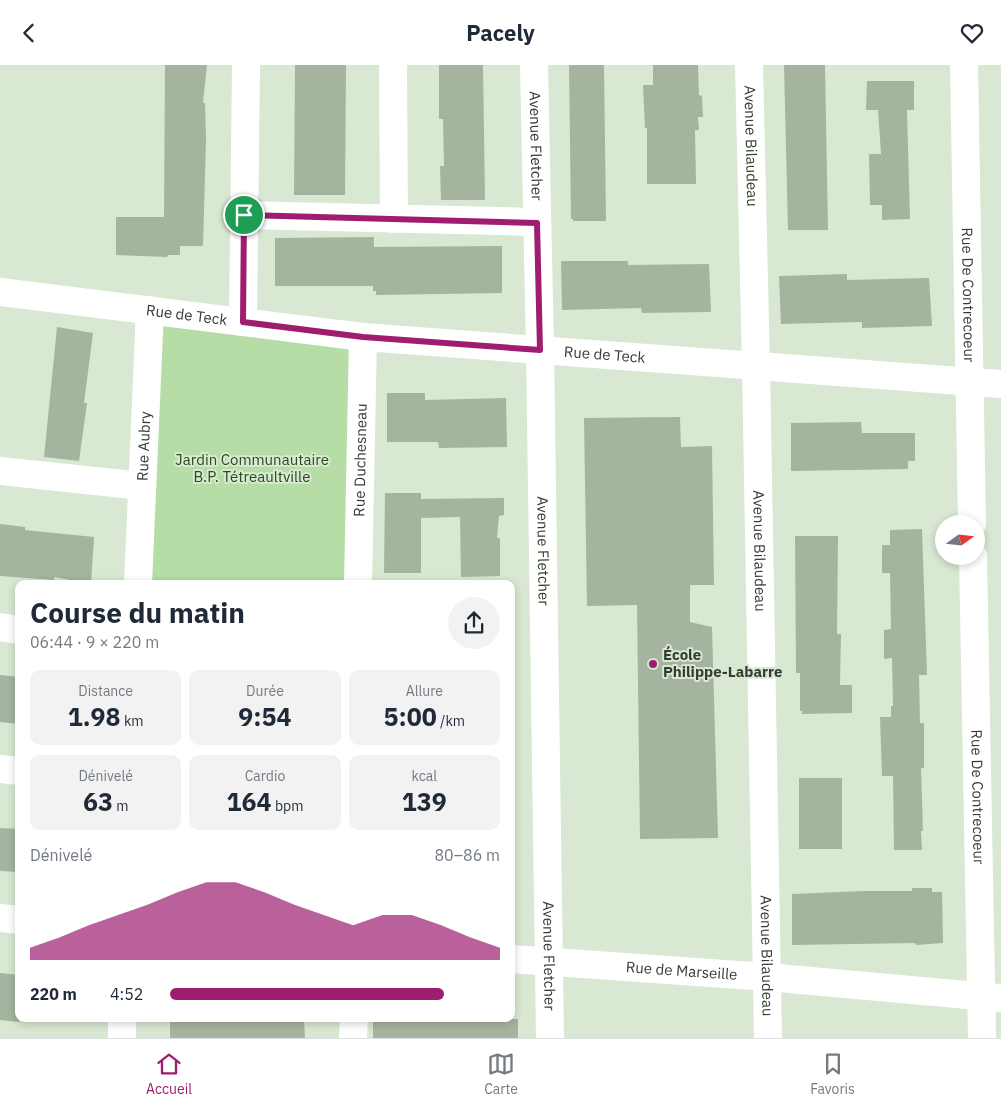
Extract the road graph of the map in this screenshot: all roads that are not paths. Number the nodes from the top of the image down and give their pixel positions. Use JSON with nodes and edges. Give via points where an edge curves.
{"nodes":[{"id":1,"x":246,"y":65,"type":"edge"},
{"id":2,"x":393,"y":65,"type":"edge"},
{"id":3,"x":534,"y":65,"type":"edge"},
{"id":4,"x":749,"y":65,"type":"edge"},
{"id":5,"x":964,"y":65,"type":"edge"},
{"id":6,"x":244,"y":215,"type":"junction"},
{"id":7,"x":394,"y":219,"type":"junction"},
{"id":8,"x":537,"y":223,"type":"junction"},
{"id":9,"x":0,"y":292,"type":"edge"},
{"id":10,"x":150,"y":310,"type":"junction"},
{"id":11,"x":243,"y":322,"type":"junction"},
{"id":12,"x":363,"y":337,"type":"junction"},
{"id":13,"x":540,"y":350,"type":"junction"},
{"id":14,"x":756,"y":366,"type":"junction"},
{"id":15,"x":970,"y":382,"type":"junction"},
{"id":16,"x":1001,"y":384,"type":"edge"},
{"id":17,"x":0,"y":471,"type":"edge"},
{"id":18,"x":142,"y":486,"type":"junction"},
{"id":19,"x":972,"y":515,"type":"edge"},
{"id":20,"x":973,"y":565,"type":"edge"},
{"id":21,"x":138,"y":580,"type":"edge"},
{"id":22,"x":358,"y":580,"type":"edge"},
{"id":23,"x":0,"y":627,"type":"edge"},
{"id":24,"x":15,"y":629,"type":"edge"},
{"id":25,"x":0,"y":769,"type":"edge"},
{"id":26,"x":15,"y":771,"type":"edge"},
{"id":27,"x":0,"y":918,"type":"edge"},
{"id":28,"x":15,"y":920,"type":"edge"},
{"id":29,"x":515,"y":959,"type":"edge"},
{"id":30,"x":549,"y":962,"type":"junction"},
{"id":31,"x":767,"y":977,"type":"junction"},
{"id":32,"x":991,"y":997,"type":"edge"},
{"id":33,"x":122,"y":1022,"type":"edge"},
{"id":34,"x":354,"y":1022,"type":"edge"},
{"id":35,"x":122,"y":1038,"type":"edge"},
{"id":36,"x":353,"y":1038,"type":"edge"},
{"id":37,"x":550,"y":1038,"type":"edge"},
{"id":38,"x":768,"y":1038,"type":"edge"},
{"id":39,"x":982,"y":1038,"type":"edge"}],
"edges":[{"from":1,"to":6,"type":"street"},
{"from":2,"to":7,"type":"street"},
{"from":3,"to":8,"type":"street","name":"Avenue Fletcher"},
{"from":4,"to":14,"type":"street","name":"Avenue Bilaudeau"},
{"from":5,"to":15,"type":"street","name":"Rue De Contrecoeur"},
{"from":6,"to":7,"type":"street"},
{"from":6,"to":11,"type":"street"},
{"from":7,"to":8,"type":"street"},
{"from":8,"to":13,"type":"street","name":"Avenue Fletcher"},
{"from":9,"to":10,"type":"street","name":"Rue de Teck"},
{"from":10,"to":11,"type":"street","name":"Rue de Teck"},
{"from":10,"to":18,"type":"street","name":"Rue Aubry"},
{"from":11,"to":12,"type":"street","name":"Rue de Teck"},
{"from":12,"to":13,"type":"street","name":"Rue de Teck"},
{"from":12,"to":22,"type":"street","name":"Rue Duchesneau"},
{"from":13,"to":14,"type":"street","name":"Rue de Teck"},
{"from":13,"to":30,"type":"street","name":"Avenue Fletcher"},
{"from":14,"to":15,"type":"street","name":"Rue de Teck"},
{"from":14,"to":31,"type":"street","name":"Avenue Bilaudeau"},
{"from":15,"to":16,"type":"street","name":"Rue de Teck"},
{"from":15,"to":19,"type":"street","name":"Rue De Contrecoeur"},
{"from":17,"to":18,"type":"street"},
{"from":18,"to":21,"type":"street","name":"Rue Aubry"},
{"from":20,"to":32,"type":"street","name":"Rue De Contrecoeur"},
{"from":23,"to":24,"type":"street"},
{"from":25,"to":26,"type":"street"},
{"from":27,"to":28,"type":"street"},
{"from":29,"to":30,"type":"street","name":"Rue de Marseille"},
{"from":30,"to":31,"type":"street","name":"Rue de Marseille"},
{"from":30,"to":37,"type":"street","name":"Avenue Fletcher"},
{"from":31,"to":32,"type":"street","name":"Rue de Marseille"},
{"from":31,"to":38,"type":"street","name":"Avenue Bilaudeau"},
{"from":32,"to":39,"type":"street","name":"Rue De Contrecoeur"},
{"from":33,"to":35,"type":"street"},
{"from":34,"to":36,"type":"street"}]}
